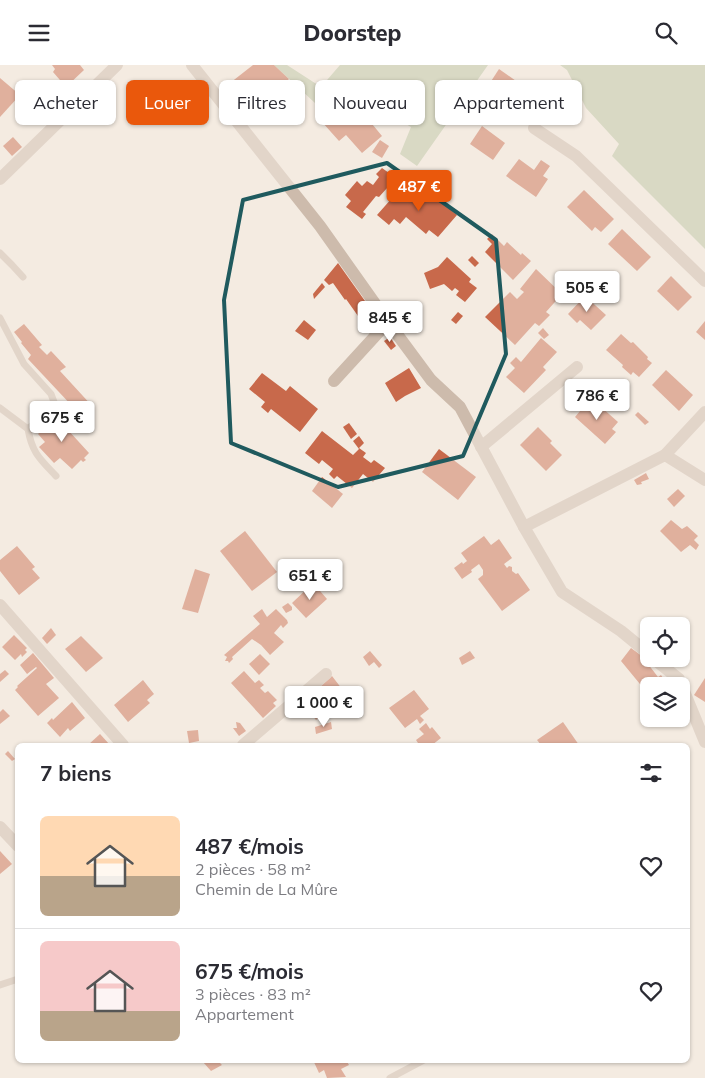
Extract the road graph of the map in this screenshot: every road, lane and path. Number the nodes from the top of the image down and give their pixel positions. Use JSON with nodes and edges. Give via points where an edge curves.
{"nodes":[{"id":1,"x":117,"y":65,"type":"edge"},
{"id":2,"x":192,"y":65,"type":"edge"},
{"id":3,"x":534,"y":128,"type":"dead end"},
{"id":4,"x":0,"y":179,"type":"edge"},
{"id":5,"x":0,"y":253,"type":"edge"},
{"id":6,"x":22,"y":277,"type":"dead end"},
{"id":7,"x":705,"y":281,"type":"edge"},
{"id":8,"x":0,"y":318,"type":"edge"},
{"id":9,"x":388,"y":322,"type":"junction"},
{"id":10,"x":577,"y":367,"type":"dead end"},
{"id":11,"x":334,"y":381,"type":"dead end"},
{"id":12,"x":0,"y":408,"type":"edge"},
{"id":13,"x":705,"y":412,"type":"edge"},
{"id":14,"x":28,"y":429,"type":"junction"},
{"id":15,"x":481,"y":447,"type":"junction"},
{"id":16,"x":665,"y":455,"type":"junction"},
{"id":17,"x":56,"y":476,"type":"dead end"},
{"id":18,"x":705,"y":480,"type":"edge"},
{"id":19,"x":524,"y":527,"type":"junction"},
{"id":20,"x":0,"y":605,"type":"edge"},
{"id":21,"x":640,"y":647,"type":"edge"},
{"id":22,"x":664,"y":667,"type":"edge"},
{"id":23,"x":326,"y":675,"type":"dead end"},
{"id":24,"x":705,"y":742,"type":"edge"},
{"id":25,"x":120,"y":743,"type":"edge"},
{"id":26,"x":245,"y":743,"type":"edge"},
{"id":27,"x":0,"y":827,"type":"edge"},
{"id":28,"x":15,"y":843,"type":"edge"},
{"id":29,"x":15,"y":980,"type":"edge"},
{"id":30,"x":0,"y":985,"type":"edge"},
{"id":31,"x":418,"y":1063,"type":"edge"},
{"id":32,"x":390,"y":1078,"type":"edge"}],
"edges":[{"from":1,"to":4,"type":"street"},
{"from":2,"to":9,"type":"street","via":[[320,226]]},
{"from":3,"to":7,"type":"street","via":[[576,156]]},
{"from":5,"to":6,"type":"lane"},
{"from":8,"to":14,"type":"lane","via":[[24,364],[52,394],[54,402],[50,409]]},
{"from":9,"to":11,"type":"street"},
{"from":9,"to":15,"type":"street","via":[[431,380],[460,407]]},
{"from":10,"to":15,"type":"street"},
{"from":12,"to":14,"type":"lane"},
{"from":13,"to":16,"type":"street"},
{"from":14,"to":17,"type":"lane","via":[[36,455]]},
{"from":15,"to":19,"type":"street"},
{"from":16,"to":18,"type":"street"},
{"from":16,"to":19,"type":"street"},
{"from":19,"to":21,"type":"street","via":[[562,592]]},
{"from":20,"to":25,"type":"street"},
{"from":22,"to":24,"type":"street","via":[[679,679]]},
{"from":23,"to":26,"type":"street"},
{"from":27,"to":28,"type":"street"},
{"from":29,"to":30,"type":"lane"},
{"from":31,"to":32,"type":"lane"}]}
